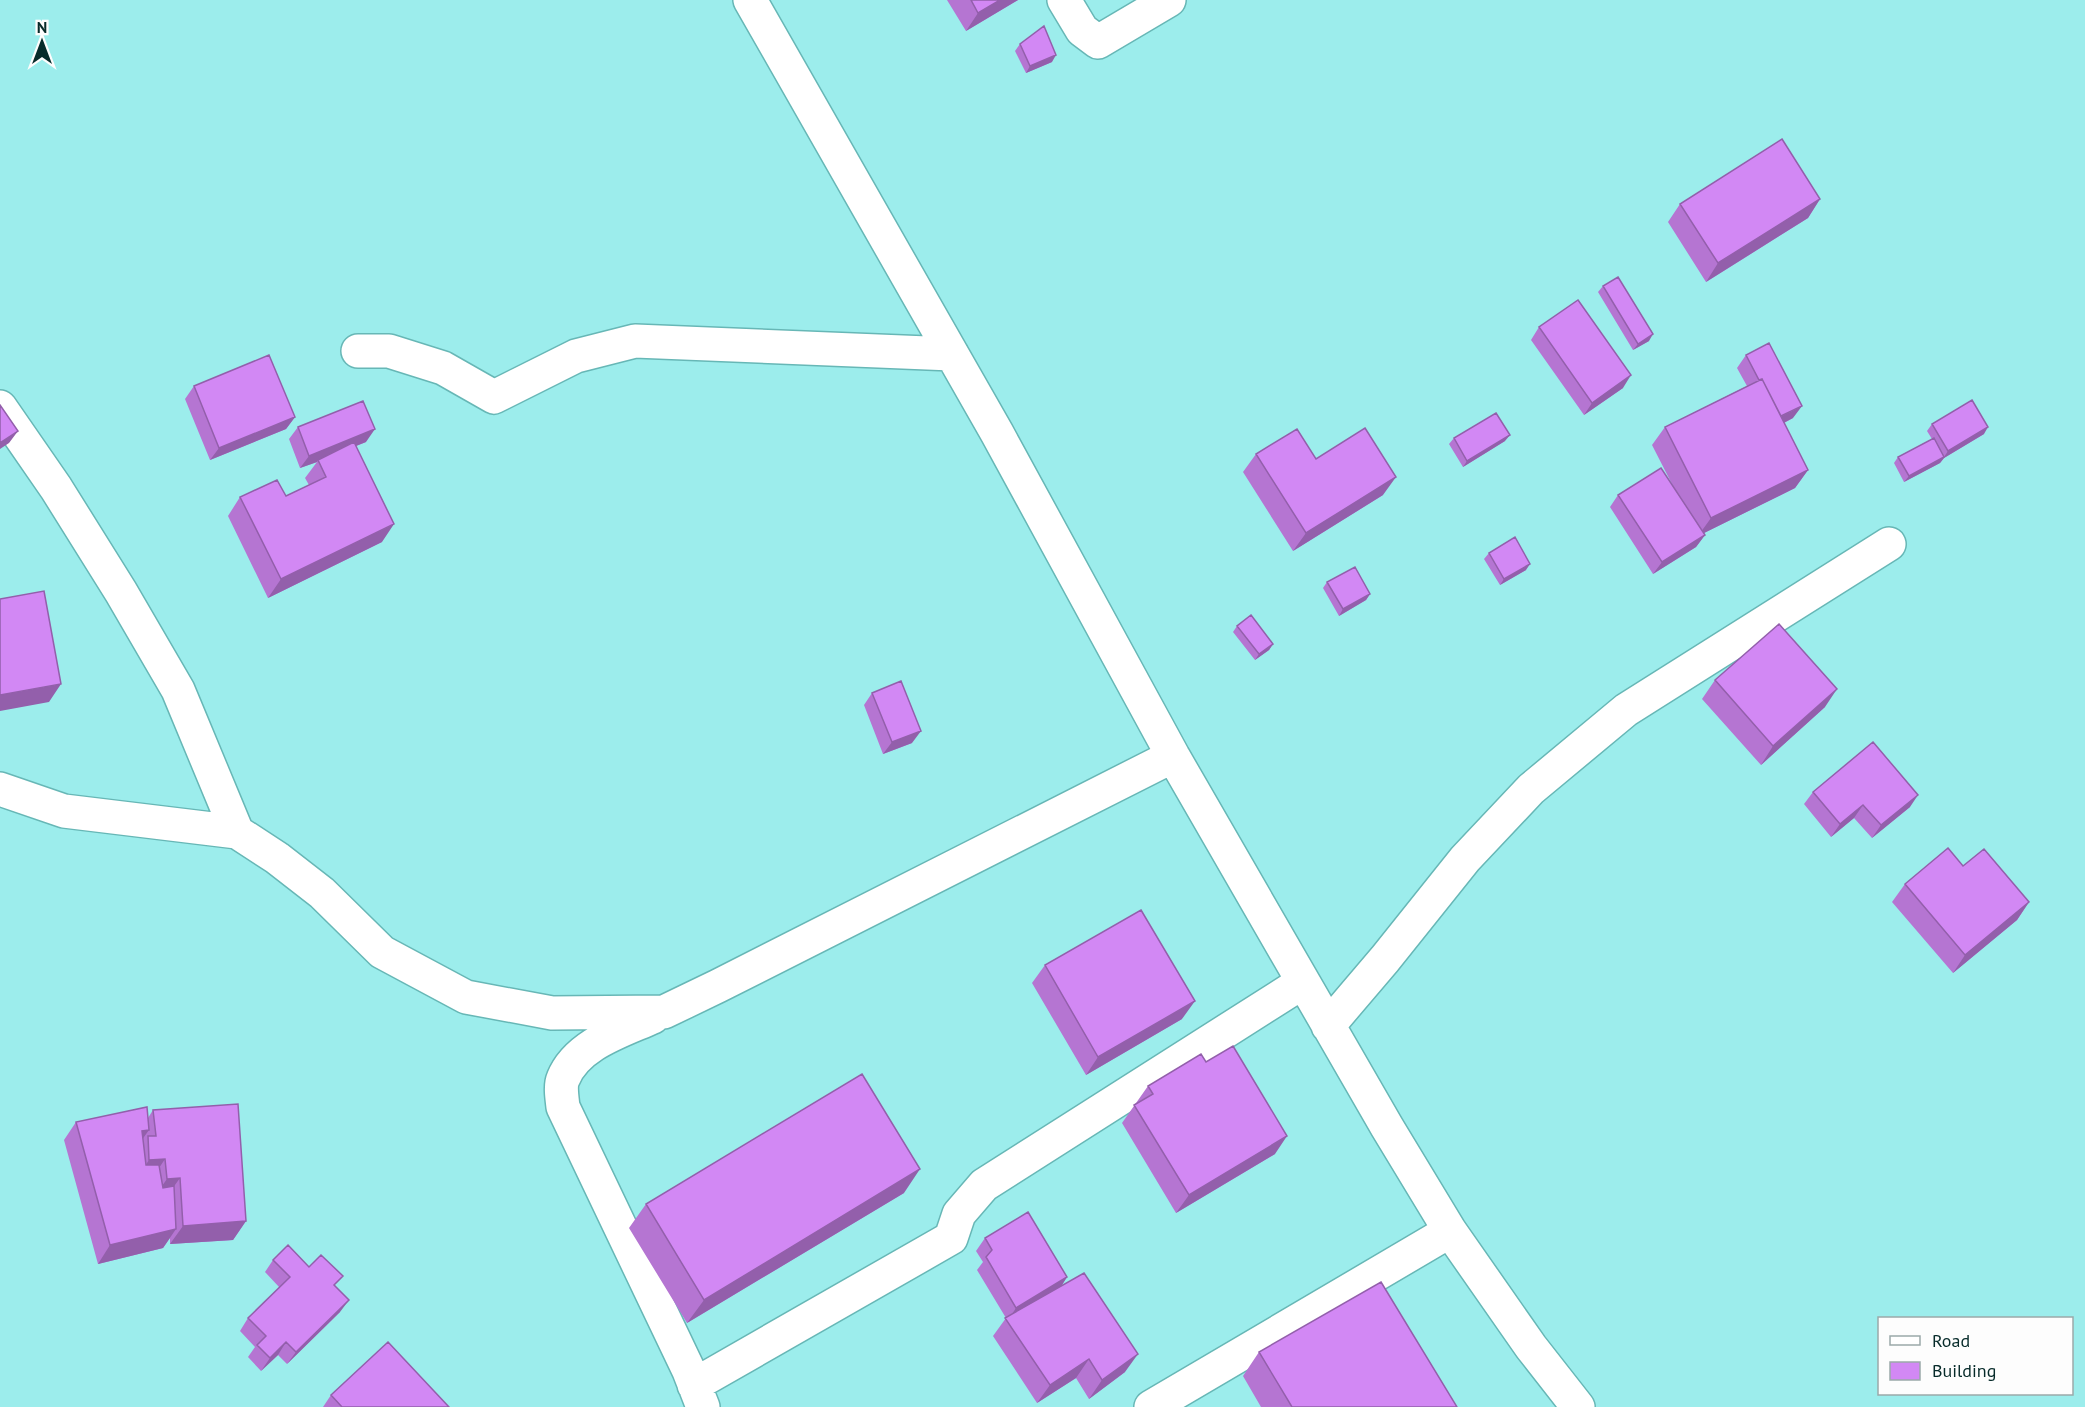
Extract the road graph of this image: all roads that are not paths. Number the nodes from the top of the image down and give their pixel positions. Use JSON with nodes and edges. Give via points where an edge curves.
{"nodes":[{"id":1,"x":750,"y":0,"type":"edge"},
{"id":2,"x":1064,"y":0,"type":"edge"},
{"id":3,"x":1169,"y":0,"type":"edge"},
{"id":4,"x":358,"y":351,"type":"dead end"},
{"id":5,"x":952,"y":354,"type":"junction"},
{"id":6,"x":0,"y":408,"type":"edge"},
{"id":7,"x":1889,"y":544,"type":"dead end"},
{"id":8,"x":1173,"y":756,"type":"junction"},
{"id":9,"x":0,"y":789,"type":"edge"},
{"id":10,"x":237,"y":832,"type":"junction"},
{"id":11,"x":1303,"y":982,"type":"junction"},
{"id":12,"x":664,"y":1012,"type":"junction"},
{"id":13,"x":1328,"y":1026,"type":"junction"},
{"id":14,"x":1450,"y":1231,"type":"junction"},
{"id":15,"x":699,"y":1396,"type":"edge"},
{"id":16,"x":1151,"y":1407,"type":"edge"},
{"id":17,"x":1578,"y":1407,"type":"edge"}],
"edges":[{"from":1,"to":5,"type":"street"},
{"from":2,"to":3,"type":"street","via":[[1082,30],[1098,42]]},
{"from":4,"to":5,"type":"street","via":[[389,351],[442,369],[494,398],[576,356],[634,341]]},
{"from":5,"to":8,"type":"street"},
{"from":6,"to":10,"type":"street","via":[[122,592],[178,690]]},
{"from":7,"to":13,"type":"street","via":[[1626,710],[1531,789],[1465,859]]},
{"from":8,"to":11,"type":"street"},
{"from":8,"to":12,"type":"street"},
{"from":9,"to":10,"type":"street","via":[[64,812]]},
{"from":10,"to":12,"type":"street","via":[[322,893],[382,952],[466,997],[552,1013]]},
{"from":11,"to":13,"type":"street"},
{"from":11,"to":15,"type":"street","via":[[984,1185],[959,1214],[951,1238]]},
{"from":12,"to":15,"type":"street","via":[[592,1046],[572,1063],[562,1081],[563,1107]]},
{"from":13,"to":14,"type":"street"},
{"from":14,"to":16,"type":"street"},
{"from":14,"to":17,"type":"street"}]}
